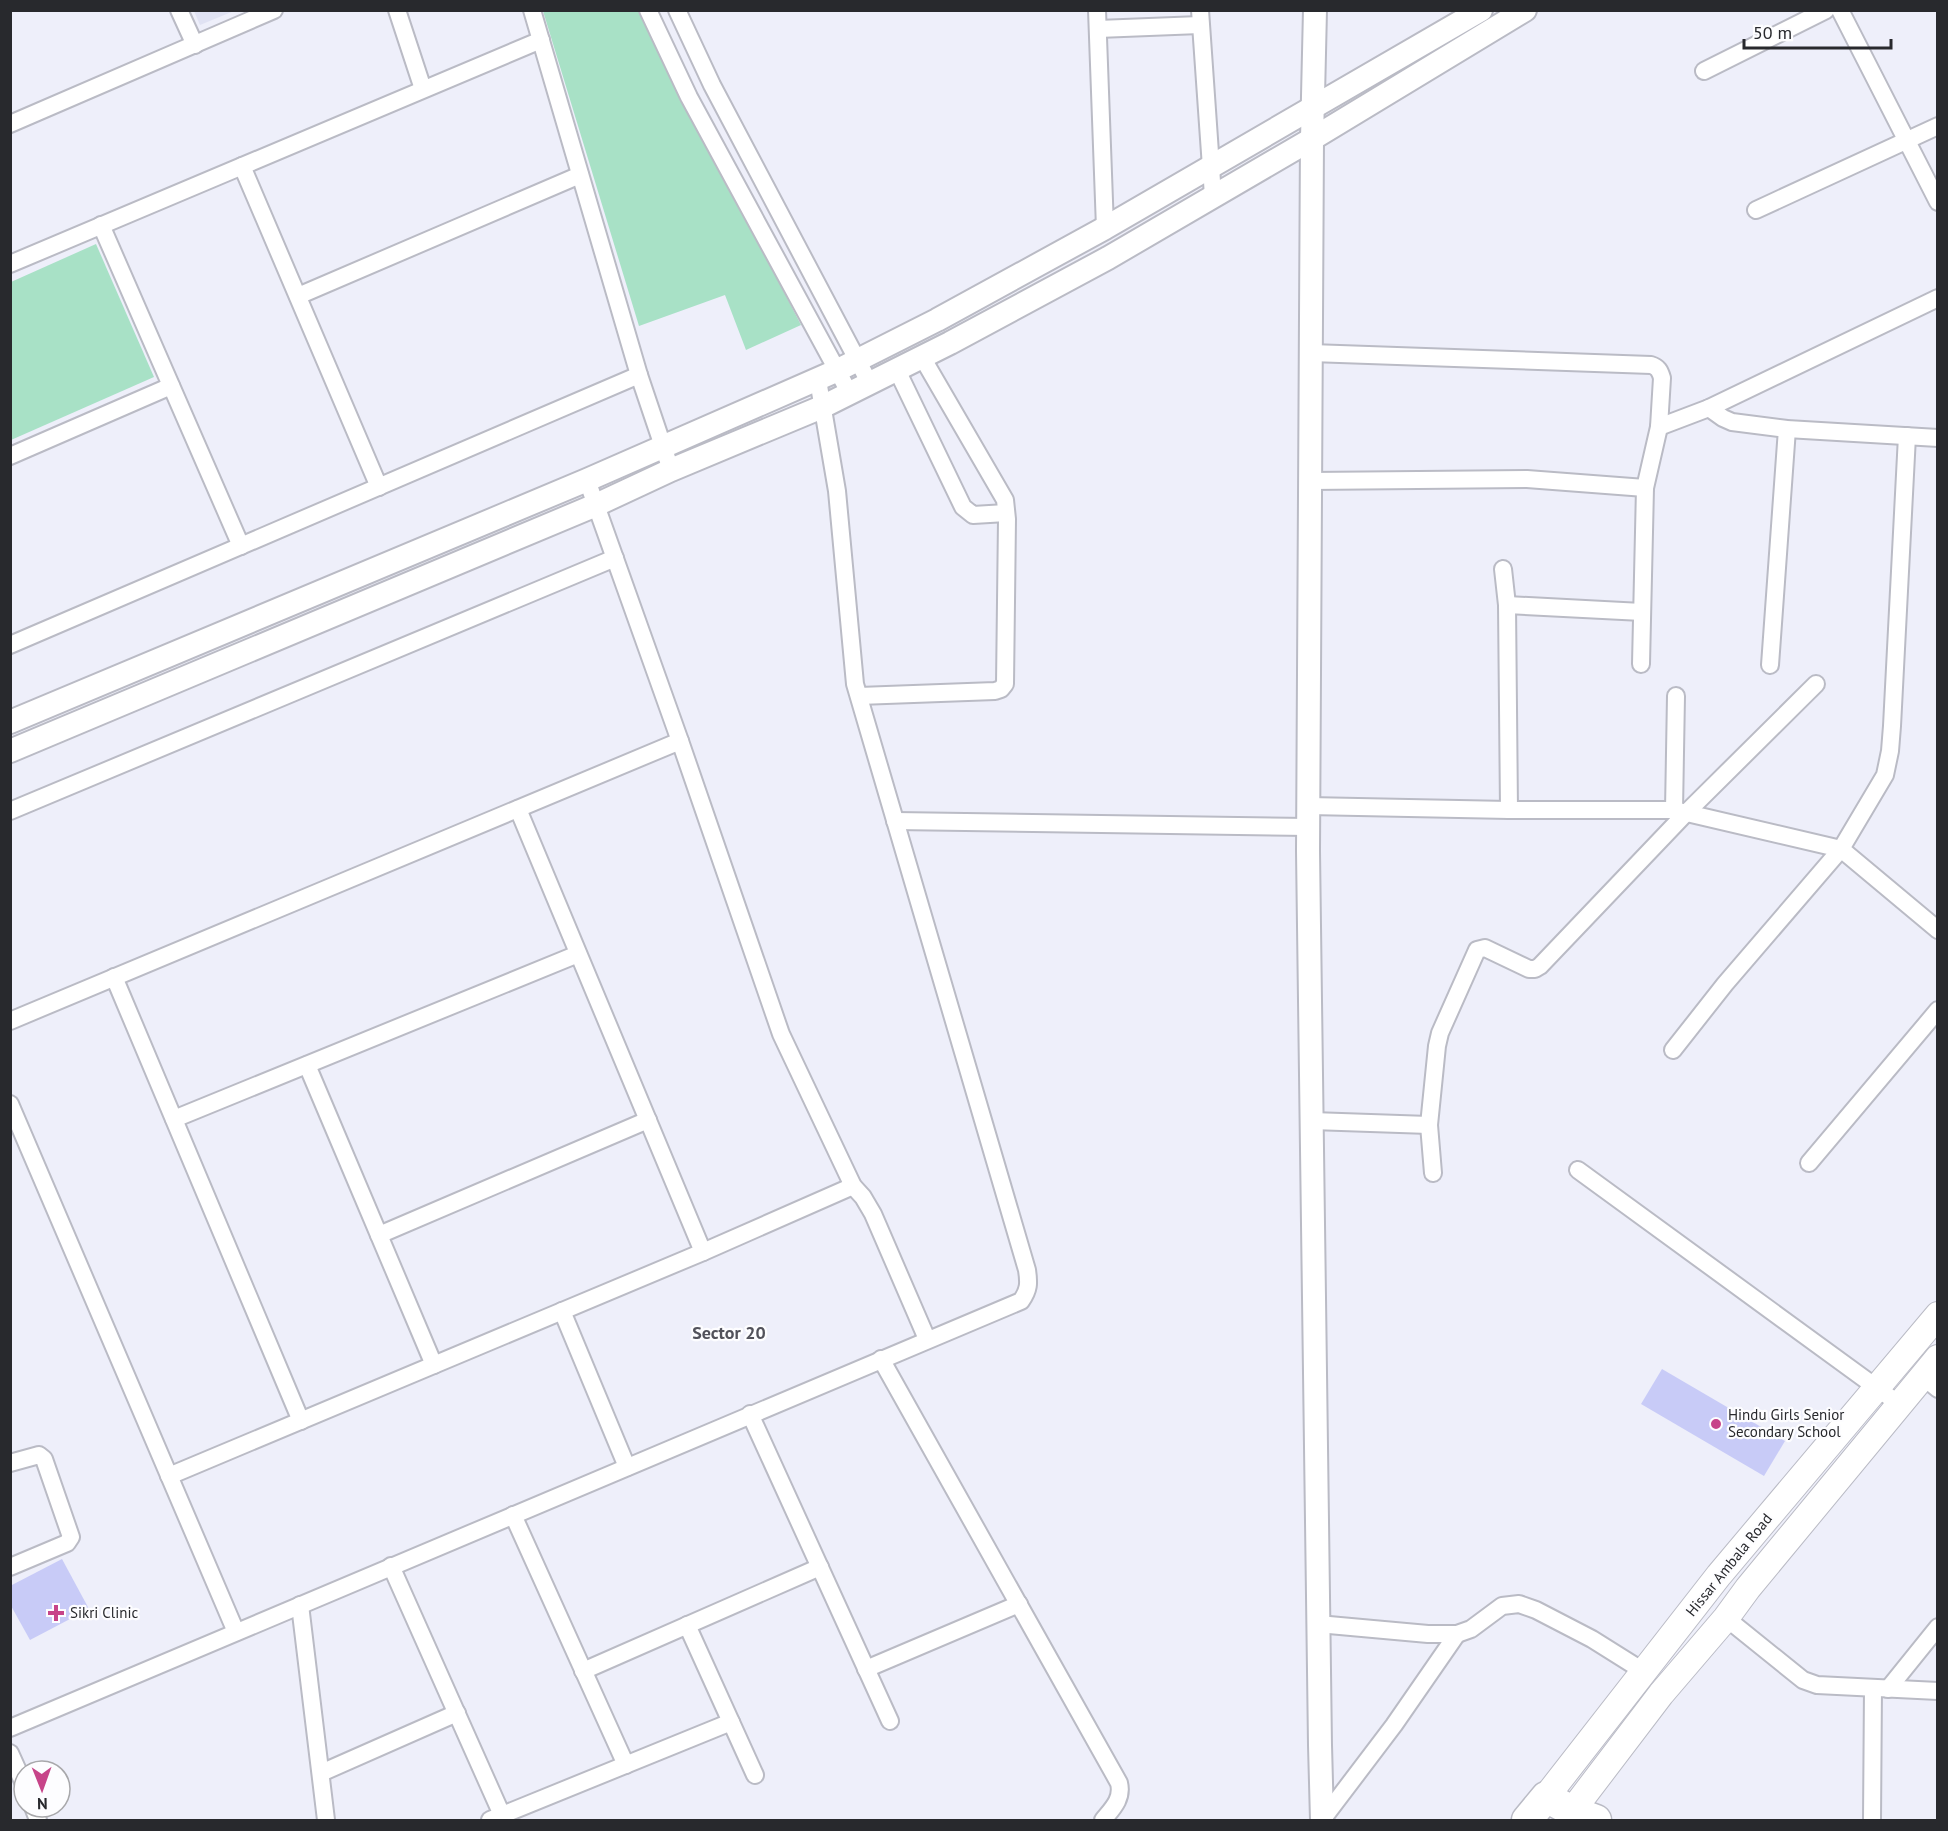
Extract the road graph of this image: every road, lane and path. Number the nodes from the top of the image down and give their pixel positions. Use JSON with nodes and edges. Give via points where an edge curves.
{"nodes":[{"id":1,"x":179,"y":10,"type":"edge"},
{"id":2,"x":274,"y":10,"type":"edge"},
{"id":3,"x":397,"y":10,"type":"edge"},
{"id":4,"x":532,"y":10,"type":"edge"},
{"id":5,"x":648,"y":10,"type":"edge"},
{"id":6,"x":677,"y":10,"type":"edge"},
{"id":7,"x":1097,"y":10,"type":"edge"},
{"id":8,"x":1315,"y":10,"type":"edge"},
{"id":9,"x":1480,"y":10,"type":"edge"},
{"id":10,"x":1525,"y":10,"type":"edge"},
{"id":11,"x":1826,"y":10,"type":"edge"},
{"id":12,"x":1840,"y":10,"type":"edge"},
{"id":13,"x":1200,"y":18,"type":"edge"},
{"id":14,"x":1098,"y":30,"type":"junction"},
{"id":15,"x":540,"y":40,"type":"junction"},
{"id":16,"x":195,"y":45,"type":"junction"},
{"id":17,"x":1704,"y":71,"type":"dead end"},
{"id":18,"x":423,"y":89,"type":"junction"},
{"id":19,"x":1313,"y":107,"type":"junction"},
{"id":20,"x":10,"y":124,"type":"edge"},
{"id":21,"x":1938,"y":126,"type":"edge"},
{"id":22,"x":1312,"y":139,"type":"junction"},
{"id":23,"x":1907,"y":141,"type":"junction"},
{"id":24,"x":242,"y":166,"type":"junction"},
{"id":25,"x":1210,"y":166,"type":"junction"},
{"id":26,"x":580,"y":175,"type":"junction"},
{"id":27,"x":1213,"y":196,"type":"junction"},
{"id":28,"x":1938,"y":202,"type":"edge"},
{"id":29,"x":1756,"y":210,"type":"dead end"},
{"id":30,"x":101,"y":225,"type":"junction"},
{"id":31,"x":1105,"y":228,"type":"junction"},
{"id":32,"x":10,"y":264,"type":"edge"},
{"id":33,"x":298,"y":296,"type":"junction"},
{"id":34,"x":1938,"y":298,"type":"edge"},
{"id":35,"x":1311,"y":353,"type":"junction"},
{"id":36,"x":922,"y":357,"type":"junction"},
{"id":37,"x":858,"y":360,"type":"junction"},
{"id":38,"x":897,"y":370,"type":"junction"},
{"id":39,"x":639,"y":375,"type":"junction"},
{"id":40,"x":827,"y":376,"type":"junction"},
{"id":41,"x":870,"y":384,"type":"junction"},
{"id":42,"x":171,"y":386,"type":"junction"},
{"id":43,"x":850,"y":394,"type":"junction"},
{"id":44,"x":822,"y":407,"type":"junction"},
{"id":45,"x":1709,"y":408,"type":"junction"},
{"id":46,"x":1659,"y":427,"type":"junction"},
{"id":47,"x":1787,"y":429,"type":"junction"},
{"id":48,"x":1907,"y":436,"type":"junction"},
{"id":49,"x":1938,"y":438,"type":"edge"},
{"id":50,"x":663,"y":446,"type":"junction"},
{"id":51,"x":10,"y":456,"type":"edge"},
{"id":52,"x":671,"y":471,"type":"junction"},
{"id":53,"x":587,"y":480,"type":"junction"},
{"id":54,"x":1310,"y":481,"type":"junction"},
{"id":55,"x":379,"y":487,"type":"junction"},
{"id":56,"x":1645,"y":488,"type":"junction"},
{"id":57,"x":596,"y":505,"type":"junction"},
{"id":58,"x":1006,"y":513,"type":"junction"},
{"id":59,"x":241,"y":546,"type":"junction"},
{"id":60,"x":615,"y":558,"type":"junction"},
{"id":61,"x":1503,"y":568,"type":"dead end"},
{"id":62,"x":1507,"y":605,"type":"junction"},
{"id":63,"x":1642,"y":612,"type":"junction"},
{"id":64,"x":10,"y":645,"type":"edge"},
{"id":65,"x":1641,"y":664,"type":"dead end"},
{"id":66,"x":1770,"y":665,"type":"dead end"},
{"id":67,"x":1816,"y":684,"type":"dead end"},
{"id":68,"x":859,"y":696,"type":"junction"},
{"id":69,"x":1676,"y":696,"type":"dead end"},
{"id":70,"x":10,"y":722,"type":"edge"},
{"id":71,"x":680,"y":741,"type":"junction"},
{"id":72,"x":10,"y":751,"type":"edge"},
{"id":73,"x":518,"y":809,"type":"junction"},
{"id":74,"x":1509,"y":810,"type":"junction"},
{"id":75,"x":10,"y":811,"type":"edge"},
{"id":76,"x":1680,"y":812,"type":"junction"},
{"id":77,"x":1308,"y":816,"type":"junction"},
{"id":78,"x":895,"y":821,"type":"junction"},
{"id":79,"x":1841,"y":849,"type":"junction"},
{"id":80,"x":1938,"y":930,"type":"edge"},
{"id":81,"x":578,"y":954,"type":"junction"},
{"id":82,"x":114,"y":977,"type":"junction"},
{"id":83,"x":1938,"y":1010,"type":"edge"},
{"id":84,"x":10,"y":1020,"type":"edge"},
{"id":85,"x":1673,"y":1050,"type":"dead end"},
{"id":86,"x":307,"y":1065,"type":"junction"},
{"id":87,"x":10,"y":1104,"type":"edge"},
{"id":88,"x":174,"y":1119,"type":"junction"},
{"id":89,"x":648,"y":1120,"type":"junction"},
{"id":90,"x":1312,"y":1121,"type":"junction"},
{"id":91,"x":1429,"y":1125,"type":"junction"},
{"id":92,"x":1809,"y":1163,"type":"dead end"},
{"id":93,"x":1578,"y":1170,"type":"dead end"},
{"id":94,"x":1433,"y":1173,"type":"dead end"},
{"id":95,"x":853,"y":1186,"type":"junction"},
{"id":96,"x":379,"y":1235,"type":"junction"},
{"id":97,"x":704,"y":1252,"type":"junction"},
{"id":98,"x":562,"y":1311,"type":"junction"},
{"id":99,"x":1938,"y":1315,"type":"edge"},
{"id":100,"x":927,"y":1339,"type":"junction"},
{"id":101,"x":881,"y":1359,"type":"junction"},
{"id":102,"x":434,"y":1365,"type":"junction"},
{"id":103,"x":1932,"y":1374,"type":"edge"},
{"id":104,"x":1877,"y":1388,"type":"junction"},
{"id":105,"x":1899,"y":1404,"type":"junction"},
{"id":106,"x":750,"y":1414,"type":"junction"},
{"id":107,"x":301,"y":1421,"type":"junction"},
{"id":108,"x":10,"y":1463,"type":"edge"},
{"id":109,"x":627,"y":1467,"type":"junction"},
{"id":110,"x":169,"y":1476,"type":"junction"},
{"id":111,"x":513,"y":1515,"type":"junction"},
{"id":112,"x":391,"y":1566,"type":"junction"},
{"id":113,"x":10,"y":1567,"type":"edge"},
{"id":114,"x":820,"y":1567,"type":"junction"},
{"id":115,"x":1019,"y":1604,"type":"junction"},
{"id":116,"x":300,"y":1605,"type":"junction"},
{"id":117,"x":1726,"y":1618,"type":"junction"},
{"id":118,"x":1318,"y":1624,"type":"junction"},
{"id":119,"x":687,"y":1626,"type":"junction"},
{"id":120,"x":1938,"y":1628,"type":"edge"},
{"id":121,"x":236,"y":1632,"type":"junction"},
{"id":122,"x":1457,"y":1634,"type":"junction"},
{"id":123,"x":866,"y":1669,"type":"junction"},
{"id":124,"x":583,"y":1671,"type":"junction"},
{"id":125,"x":1643,"y":1671,"type":"junction"},
{"id":126,"x":1881,"y":1689,"type":"junction"},
{"id":127,"x":1938,"y":1692,"type":"edge"},
{"id":128,"x":457,"y":1713,"type":"junction"},
{"id":129,"x":890,"y":1721,"type":"dead end"},
{"id":130,"x":731,"y":1722,"type":"junction"},
{"id":131,"x":10,"y":1728,"type":"edge"},
{"id":132,"x":626,"y":1765,"type":"junction"},
{"id":133,"x":321,"y":1773,"type":"junction"},
{"id":134,"x":755,"y":1775,"type":"dead end"},
{"id":135,"x":1569,"y":1812,"type":"edge"},
{"id":136,"x":496,"y":1818,"type":"edge"},
{"id":137,"x":326,"y":1821,"type":"edge"},
{"id":138,"x":1103,"y":1821,"type":"edge"},
{"id":139,"x":1322,"y":1821,"type":"edge"},
{"id":140,"x":1527,"y":1821,"type":"edge"},
{"id":141,"x":1872,"y":1821,"type":"edge"}],
"edges":[{"from":1,"to":16,"type":"street"},
{"from":2,"to":16,"type":"street"},
{"from":3,"to":18,"type":"street"},
{"from":4,"to":15,"type":"street"},
{"from":5,"to":40,"type":"street"},
{"from":6,"to":37,"type":"street","via":[[712,85]]},
{"from":7,"to":14,"type":"street"},
{"from":8,"to":19,"type":"main road"},
{"from":9,"to":19,"type":"main road"},
{"from":10,"to":22,"type":"main road"},
{"from":11,"to":17,"type":"street"},
{"from":12,"to":23,"type":"street"},
{"from":13,"to":14,"type":"street"},
{"from":13,"to":25,"type":"street"},
{"from":14,"to":31,"type":"street"},
{"from":15,"to":18,"type":"street"},
{"from":15,"to":26,"type":"street"},
{"from":16,"to":20,"type":"street"},
{"from":18,"to":24,"type":"street"},
{"from":19,"to":22,"type":"main road"},
{"from":19,"to":25,"type":"main road"},
{"from":21,"to":23,"type":"street"},
{"from":22,"to":27,"type":"main road"},
{"from":22,"to":35,"type":"main road"},
{"from":23,"to":28,"type":"street"},
{"from":23,"to":29,"type":"street"},
{"from":24,"to":30,"type":"street"},
{"from":24,"to":33,"type":"street"},
{"from":25,"to":27,"type":"street"},
{"from":25,"to":31,"type":"main road"},
{"from":26,"to":33,"type":"street"},
{"from":26,"to":39,"type":"street"},
{"from":27,"to":36,"type":"main road","via":[[1108,258]]},
{"from":30,"to":32,"type":"street"},
{"from":30,"to":42,"type":"street"},
{"from":31,"to":37,"type":"main road"},
{"from":33,"to":55,"type":"street"},
{"from":34,"to":45,"type":"street"},
{"from":35,"to":46,"type":"street","via":[[1651,365],[1662,378]]},
{"from":35,"to":54,"type":"main road"},
{"from":36,"to":38,"type":"main road"},
{"from":36,"to":58,"type":"street","via":[[1003,496]]},
{"from":37,"to":40,"type":"main road"},
{"from":37,"to":41,"type":"street"},
{"from":38,"to":41,"type":"main road"},
{"from":38,"to":58,"type":"street","via":[[963,507],[973,515]]},
{"from":39,"to":50,"type":"street"},
{"from":39,"to":55,"type":"street"},
{"from":40,"to":43,"type":"street"},
{"from":40,"to":44,"type":"street"},
{"from":40,"to":50,"type":"main road"},
{"from":41,"to":43,"type":"main road"},
{"from":42,"to":51,"type":"street"},
{"from":42,"to":59,"type":"street"},
{"from":43,"to":44,"type":"main road"},
{"from":44,"to":52,"type":"main road"},
{"from":44,"to":68,"type":"street","via":[[837,491]]},
{"from":45,"to":46,"type":"street"},
{"from":45,"to":47,"type":"street","via":[[1732,422]]},
{"from":46,"to":56,"type":"street"},
{"from":47,"to":48,"type":"street"},
{"from":47,"to":66,"type":"street"},
{"from":48,"to":49,"type":"street"},
{"from":48,"to":79,"type":"street","via":[[1890,751],[1885,775]]},
{"from":50,"to":52,"type":"street"},
{"from":50,"to":53,"type":"main road"},
{"from":52,"to":57,"type":"main road"},
{"from":53,"to":57,"type":"street"},
{"from":53,"to":70,"type":"main road"},
{"from":54,"to":56,"type":"street","via":[[1527,479]]},
{"from":54,"to":77,"type":"main road"},
{"from":55,"to":59,"type":"street"},
{"from":56,"to":63,"type":"street"},
{"from":57,"to":60,"type":"street"},
{"from":57,"to":72,"type":"main road"},
{"from":58,"to":68,"type":"street","via":[[1004,686],[995,691]]},
{"from":59,"to":64,"type":"street"},
{"from":60,"to":71,"type":"street"},
{"from":60,"to":75,"type":"street"},
{"from":61,"to":62,"type":"street"},
{"from":62,"to":63,"type":"street"},
{"from":62,"to":74,"type":"street"},
{"from":63,"to":65,"type":"street"},
{"from":67,"to":76,"type":"street"},
{"from":68,"to":78,"type":"street"},
{"from":69,"to":76,"type":"street"},
{"from":71,"to":73,"type":"street"},
{"from":71,"to":95,"type":"street","via":[[780,1034]]},
{"from":73,"to":81,"type":"street"},
{"from":73,"to":82,"type":"street"},
{"from":74,"to":76,"type":"street"},
{"from":74,"to":77,"type":"street"},
{"from":76,"to":79,"type":"street"},
{"from":76,"to":91,"type":"street","via":[[1537,968],[1529,969],[1485,948],[1476,950],[1440,1033]]},
{"from":77,"to":78,"type":"street"},
{"from":77,"to":90,"type":"main road"},
{"from":78,"to":100,"type":"street","via":[[1029,1284],[1022,1300]]},
{"from":79,"to":80,"type":"street"},
{"from":79,"to":85,"type":"street"},
{"from":81,"to":86,"type":"street"},
{"from":81,"to":89,"type":"street"},
{"from":82,"to":84,"type":"street"},
{"from":82,"to":88,"type":"street"},
{"from":83,"to":92,"type":"street"},
{"from":86,"to":88,"type":"street"},
{"from":86,"to":96,"type":"street"},
{"from":87,"to":110,"type":"street"},
{"from":88,"to":107,"type":"street"},
{"from":89,"to":96,"type":"street"},
{"from":89,"to":97,"type":"street"},
{"from":90,"to":91,"type":"street"},
{"from":90,"to":118,"type":"main road"},
{"from":91,"to":94,"type":"street"},
{"from":93,"to":104,"type":"street"},
{"from":95,"to":97,"type":"street"},
{"from":95,"to":100,"type":"street","via":[[873,1214]]},
{"from":96,"to":102,"type":"street"},
{"from":97,"to":98,"type":"street"},
{"from":98,"to":102,"type":"street"},
{"from":98,"to":109,"type":"street"},
{"from":99,"to":104,"type":"main road","name":"Hissar Ambala Road"},
{"from":100,"to":101,"type":"street"},
{"from":101,"to":106,"type":"street"},
{"from":101,"to":115,"type":"street"},
{"from":102,"to":107,"type":"street"},
{"from":103,"to":105,"type":"main road","name":"Hissar Ambala Road"},
{"from":104,"to":105,"type":"street"},
{"from":104,"to":125,"type":"main road","name":"Hissar Ambala Road"},
{"from":105,"to":117,"type":"main road","name":"Hissar Ambala Road"},
{"from":106,"to":109,"type":"street"},
{"from":106,"to":114,"type":"street"},
{"from":107,"to":110,"type":"street"},
{"from":108,"to":113,"type":"street","via":[[39,1455],[44,1460],[71,1537],[67,1543]]},
{"from":109,"to":111,"type":"street"},
{"from":110,"to":121,"type":"street"},
{"from":111,"to":112,"type":"street"},
{"from":111,"to":124,"type":"street"},
{"from":112,"to":116,"type":"street"},
{"from":112,"to":128,"type":"street"},
{"from":114,"to":119,"type":"street"},
{"from":114,"to":123,"type":"street"},
{"from":115,"to":123,"type":"street"},
{"from":115,"to":138,"type":"street","via":[[1119,1783],[1118,1800]]},
{"from":116,"to":121,"type":"street"},
{"from":116,"to":133,"type":"street"},
{"from":117,"to":126,"type":"street","via":[[1803,1680],[1817,1685]]},
{"from":117,"to":135,"type":"main road","name":"Hissar Ambala Road","via":[[1660,1694]]},
{"from":118,"to":122,"type":"street"},
{"from":118,"to":139,"type":"main road"},
{"from":119,"to":124,"type":"street"},
{"from":119,"to":130,"type":"street"},
{"from":120,"to":126,"type":"street"},
{"from":121,"to":131,"type":"street"},
{"from":122,"to":125,"type":"street","via":[[1471,1629],[1502,1606],[1519,1604],[1592,1639]]},
{"from":122,"to":139,"type":"street"},
{"from":123,"to":129,"type":"street"},
{"from":124,"to":132,"type":"street"},
{"from":125,"to":135,"type":"main road","name":"Hissar Ambala Road"},
{"from":126,"to":127,"type":"street"},
{"from":126,"to":141,"type":"street"},
{"from":128,"to":133,"type":"street"},
{"from":128,"to":136,"type":"street"},
{"from":130,"to":132,"type":"street"},
{"from":130,"to":134,"type":"street"},
{"from":132,"to":136,"type":"street"},
{"from":133,"to":137,"type":"street"},
{"from":135,"to":140,"type":"highway","name":"Hissar Ambala Road"}]}
